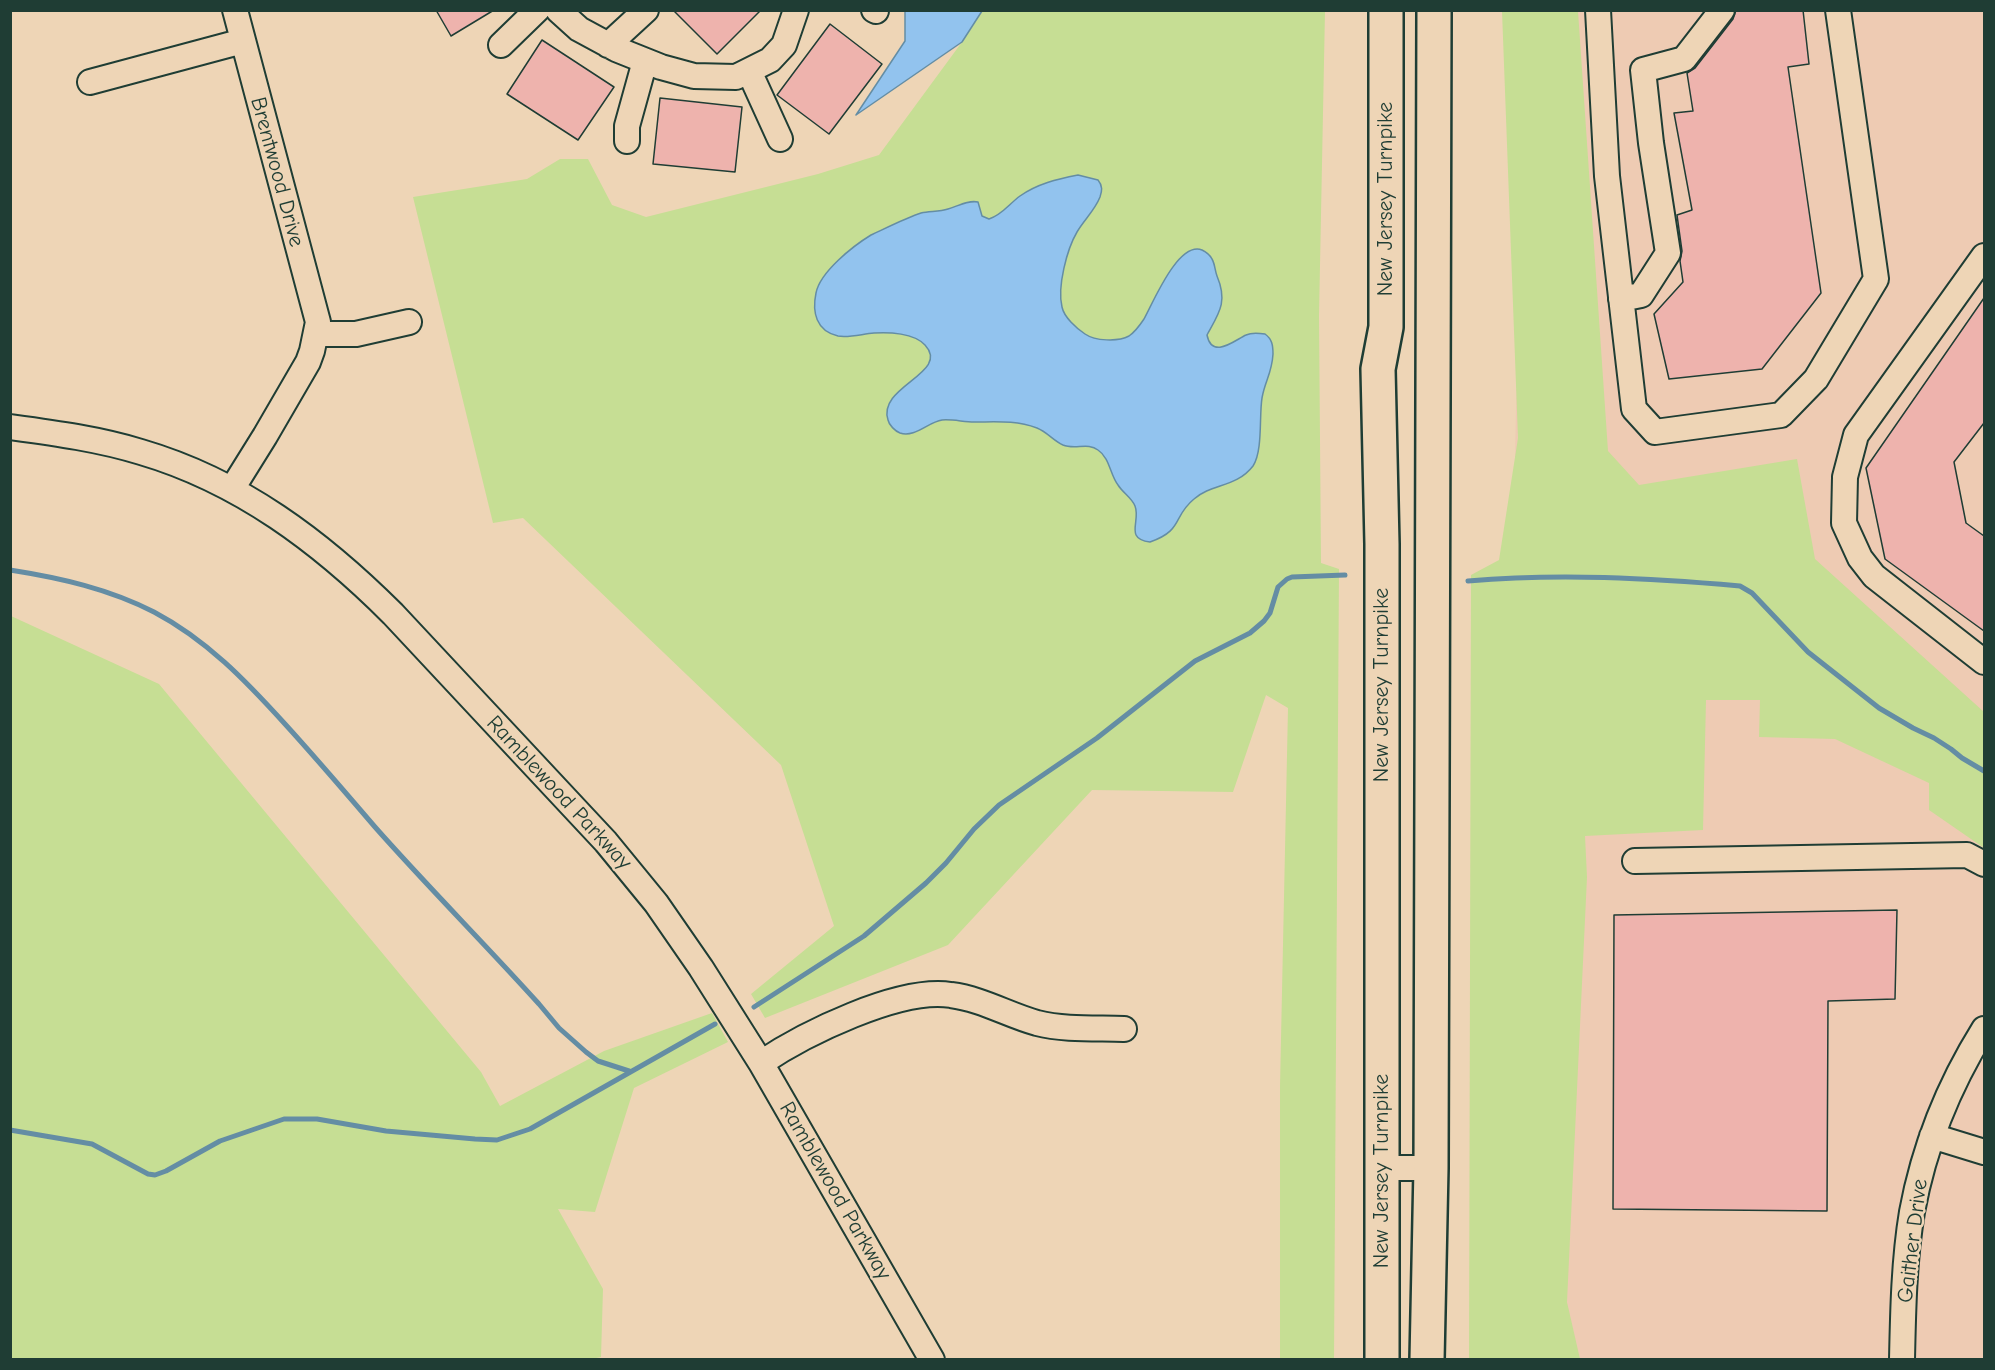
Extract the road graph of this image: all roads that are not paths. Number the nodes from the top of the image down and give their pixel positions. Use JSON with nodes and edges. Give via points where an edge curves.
{"nodes":[{"id":1,"x":234,"y":10,"type":"edge"},
{"id":2,"x":537,"y":10,"type":"edge"},
{"id":3,"x":558,"y":10,"type":"edge"},
{"id":4,"x":646,"y":10,"type":"edge"},
{"id":5,"x":796,"y":10,"type":"edge"},
{"id":6,"x":1366,"y":10,"type":"edge"},
{"id":7,"x":1386,"y":10,"type":"edge"},
{"id":8,"x":1434,"y":10,"type":"edge"},
{"id":9,"x":1453,"y":10,"type":"edge"},
{"id":10,"x":1598,"y":10,"type":"edge"},
{"id":11,"x":1722,"y":10,"type":"edge"},
{"id":12,"x":1838,"y":10,"type":"edge"},
{"id":13,"x":243,"y":41,"type":"junction"},
{"id":14,"x":501,"y":45,"type":"dead end"},
{"id":15,"x":608,"y":45,"type":"junction"},
{"id":16,"x":645,"y":61,"type":"junction"},
{"id":17,"x":749,"y":70,"type":"junction"},
{"id":18,"x":90,"y":82,"type":"dead end"},
{"id":19,"x":780,"y":139,"type":"dead end"},
{"id":20,"x":627,"y":141,"type":"dead end"},
{"id":21,"x":1434,"y":219,"type":"junction"},
{"id":22,"x":1984,"y":256,"type":"edge"},
{"id":23,"x":1621,"y":298,"type":"junction"},
{"id":24,"x":409,"y":322,"type":"dead end"},
{"id":25,"x":316,"y":334,"type":"junction"},
{"id":26,"x":1378,"y":369,"type":"junction"},
{"id":27,"x":10,"y":427,"type":"edge"},
{"id":28,"x":232,"y":489,"type":"junction"},
{"id":29,"x":1984,"y":662,"type":"edge"},
{"id":30,"x":1635,"y":861,"type":"dead end"},
{"id":31,"x":1984,"y":864,"type":"edge"},
{"id":32,"x":1124,"y":1029,"type":"dead end"},
{"id":33,"x":1984,"y":1029,"type":"edge"},
{"id":34,"x":761,"y":1063,"type":"junction"},
{"id":35,"x":1932,"y":1136,"type":"junction"},
{"id":36,"x":1984,"y":1152,"type":"edge"},
{"id":37,"x":1381,"y":1168,"type":"junction"},
{"id":38,"x":1431,"y":1168,"type":"junction"},
{"id":39,"x":932,"y":1359,"type":"edge"},
{"id":40,"x":1382,"y":1359,"type":"edge"},
{"id":41,"x":1427,"y":1359,"type":"edge"},
{"id":42,"x":1902,"y":1359,"type":"edge"}],
"edges":[{"from":1,"to":13,"type":"street","name":"Brentwood Drive"},
{"from":2,"to":14,"type":"street"},
{"from":3,"to":15,"type":"street","via":[[579,29]]},
{"from":4,"to":15,"type":"street"},
{"from":5,"to":17,"type":"street","via":[[784,45],[770,60]]},
{"from":6,"to":26,"type":"highway","via":[[1372,332]]},
{"from":7,"to":26,"type":"highway","name":"New Jersey Turnpike","via":[[1386,327]]},
{"from":8,"to":21,"type":"highway"},
{"from":9,"to":21,"type":"highway"},
{"from":10,"to":23,"type":"street","via":[[1607,176]]},
{"from":11,"to":23,"type":"street","via":[[1684,59],[1643,70],[1668,253],[1641,295]]},
{"from":12,"to":23,"type":"street","via":[[1876,279],[1816,379],[1781,415],[1655,432],[1634,409]]},
{"from":13,"to":18,"type":"street"},
{"from":13,"to":25,"type":"street","name":"Brentwood Drive","via":[[316,308]]},
{"from":15,"to":16,"type":"street"},
{"from":16,"to":17,"type":"street","via":[[694,76],[736,77]]},
{"from":16,"to":20,"type":"street","via":[[627,126]]},
{"from":17,"to":19,"type":"street"},
{"from":21,"to":38,"type":"highway"},
{"from":22,"to":29,"type":"street","via":[[1856,435],[1845,477],[1844,523],[1860,558],[1874,576]]},
{"from":24,"to":25,"type":"street","via":[[356,334]]},
{"from":25,"to":28,"type":"street","name":"Brentwood Drive","via":[[308,362]]},
{"from":26,"to":37,"type":"highway","name":"New Jersey Turnpike","via":[[1382,544]]},
{"from":27,"to":28,"type":"street","name":"Ramblewood Parkway","via":[[140,451]]},
{"from":28,"to":34,"type":"street","name":"Ramblewood Parkway","via":[[277,516],[366,587],[600,835],[680,935]]},
{"from":30,"to":31,"type":"street","via":[[1967,855]]},
{"from":32,"to":34,"type":"street","via":[[1037,1023],[973,999],[927,994],[852,1016],[789,1045]]},
{"from":33,"to":35,"type":"street","name":"Gaither Drive"},
{"from":34,"to":39,"type":"street","name":"Ramblewood Parkway"},
{"from":35,"to":36,"type":"street"},
{"from":35,"to":42,"type":"street","name":"Gaither Drive","via":[[1912,1213]]},
{"from":37,"to":38,"type":"street"},
{"from":37,"to":40,"type":"highway","name":"New Jersey Turnpike"},
{"from":38,"to":41,"type":"highway"}]}
